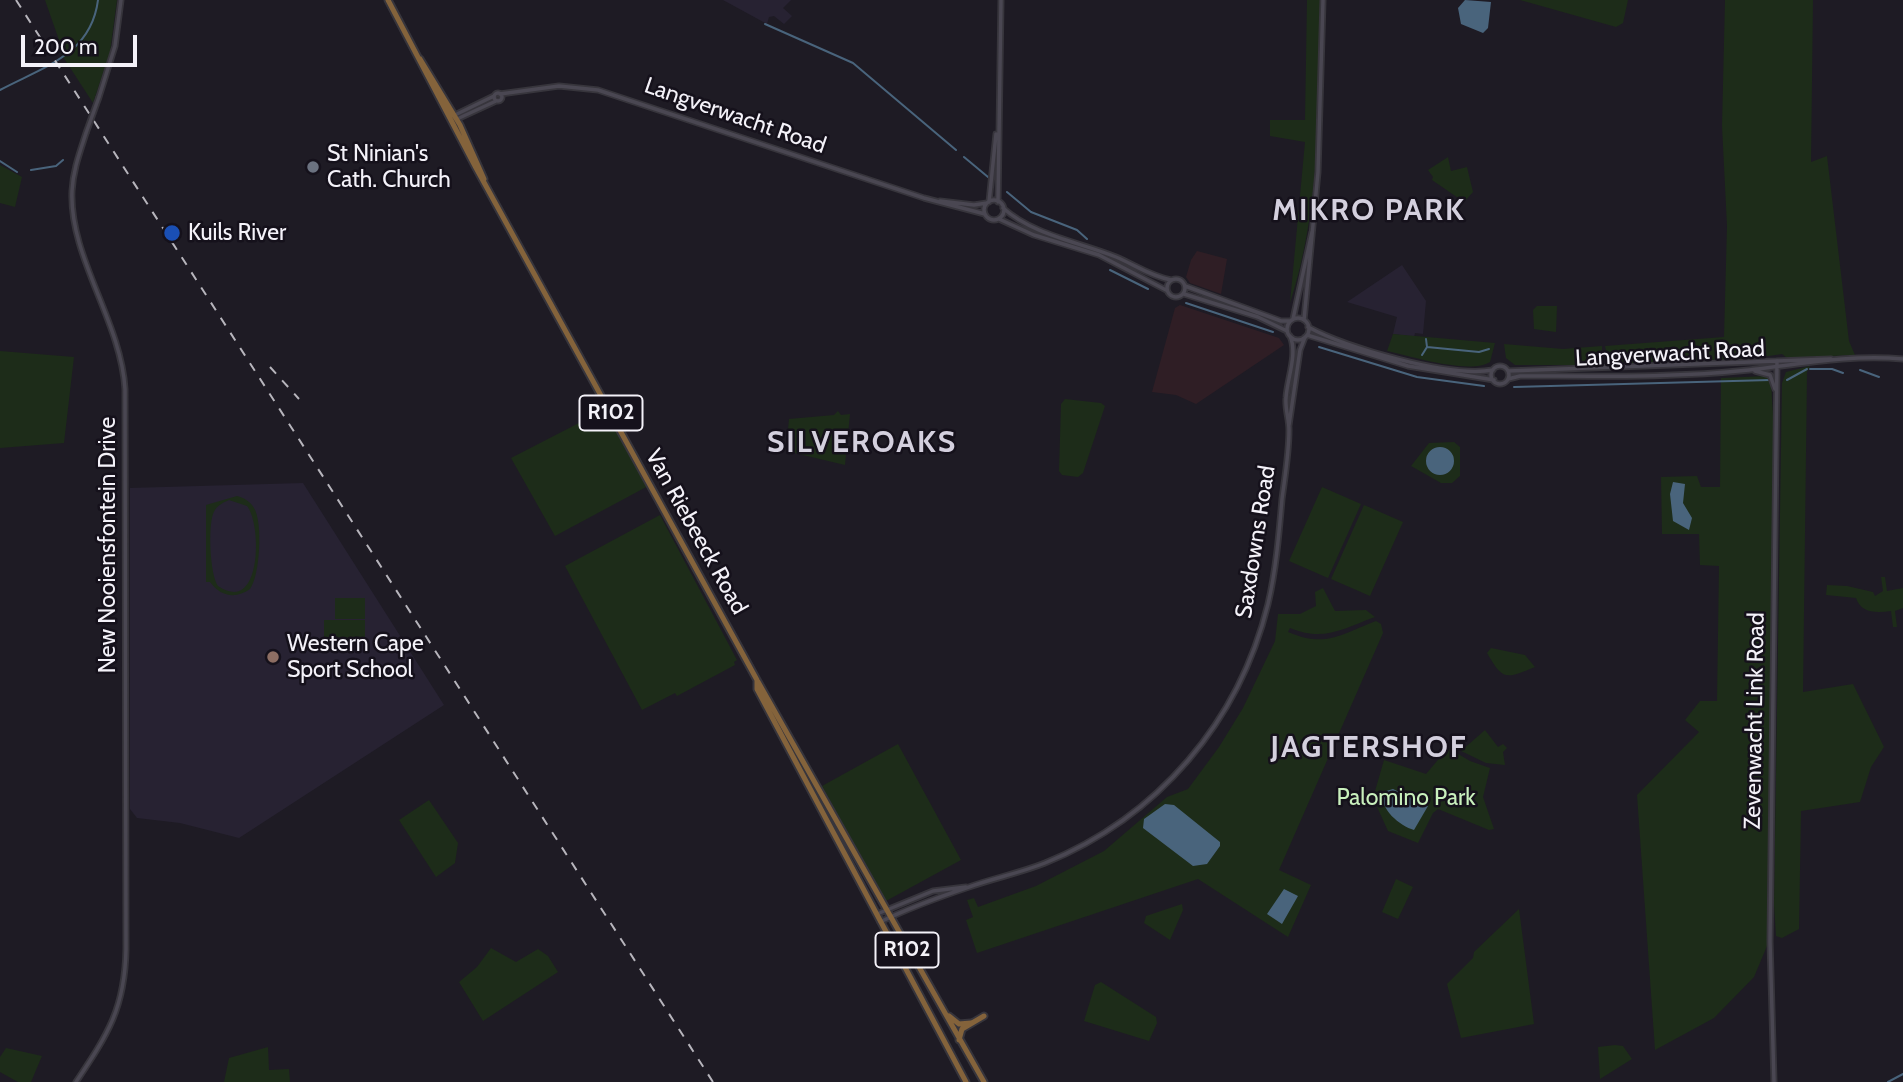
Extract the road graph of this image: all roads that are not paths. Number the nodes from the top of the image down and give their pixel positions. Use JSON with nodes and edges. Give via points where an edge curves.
{"nodes":[{"id":1,"x":121,"y":0,"type":"edge"},
{"id":2,"x":388,"y":0,"type":"edge"},
{"id":3,"x":1001,"y":0,"type":"edge"},
{"id":4,"x":1323,"y":0,"type":"edge"},
{"id":5,"x":453,"y":118,"type":"junction"},
{"id":6,"x":998,"y":125,"type":"junction"},
{"id":7,"x":935,"y":201,"type":"junction"},
{"id":8,"x":998,"y":202,"type":"junction"},
{"id":9,"x":988,"y":203,"type":"junction"},
{"id":10,"x":1003,"y":208,"type":"junction"},
{"id":11,"x":985,"y":214,"type":"junction"},
{"id":12,"x":999,"y":219,"type":"junction"},
{"id":13,"x":1314,"y":223,"type":"junction"},
{"id":14,"x":1171,"y":280,"type":"junction"},
{"id":15,"x":1185,"y":286,"type":"junction"},
{"id":16,"x":1166,"y":290,"type":"junction"},
{"id":17,"x":1184,"y":293,"type":"junction"},
{"id":18,"x":1292,"y":320,"type":"junction"},
{"id":19,"x":1304,"y":320,"type":"junction"},
{"id":20,"x":1308,"y":327,"type":"junction"},
{"id":21,"x":1289,"y":333,"type":"junction"},
{"id":22,"x":1306,"y":336,"type":"junction"},
{"id":23,"x":1903,"y":359,"type":"edge"},
{"id":24,"x":1777,"y":364,"type":"junction"},
{"id":25,"x":1493,"y":370,"type":"junction"},
{"id":26,"x":1748,"y":370,"type":"junction"},
{"id":27,"x":1508,"y":371,"type":"junction"},
{"id":28,"x":1508,"y":379,"type":"junction"},
{"id":29,"x":1493,"y":380,"type":"junction"},
{"id":30,"x":1776,"y":395,"type":"junction"},
{"id":31,"x":1289,"y":427,"type":"junction"},
{"id":32,"x":757,"y":680,"type":"junction"},
{"id":33,"x":968,"y":887,"type":"junction"},
{"id":34,"x":885,"y":910,"type":"junction"},
{"id":35,"x":876,"y":914,"type":"junction"},
{"id":36,"x":889,"y":918,"type":"junction"},
{"id":37,"x":880,"y":922,"type":"junction"},
{"id":38,"x":935,"y":997,"type":"junction"},
{"id":39,"x":984,"y":1016,"type":"dead end"},
{"id":40,"x":971,"y":1023,"type":"junction"},
{"id":41,"x":959,"y":1040,"type":"junction"},
{"id":42,"x":76,"y":1082,"type":"edge"},
{"id":43,"x":966,"y":1082,"type":"edge"},
{"id":44,"x":984,"y":1082,"type":"edge"},
{"id":45,"x":1774,"y":1082,"type":"edge"}],
"edges":[{"from":1,"to":42,"type":"street","name":"New Nooiensfontein Drive","bridge":true,"via":[[115,46],[72,183],[73,213],[118,345],[125,388],[126,949],[120,1007],[109,1033]]},
{"from":2,"to":5,"type":"main road","name":"Van Riebeeck Road","number":"R102"},
{"from":3,"to":6,"type":"street"},
{"from":4,"to":13,"type":"street"},
{"from":5,"to":7,"type":"street","name":"Langverwacht Road","via":[[521,91],[559,86],[598,90]]},
{"from":5,"to":32,"type":"main road","name":"Van Riebeeck Road","number":"R102"},
{"from":6,"to":8,"type":"street"},
{"from":6,"to":9,"type":"street"},
{"from":7,"to":9,"type":"street","name":"Langverwacht Road"},
{"from":7,"to":11,"type":"street","name":"Langverwacht Road"},
{"from":8,"to":9,"type":"street"},
{"from":8,"to":10,"type":"street"},
{"from":9,"to":11,"type":"street"},
{"from":10,"to":12,"type":"street"},
{"from":10,"to":14,"type":"street","via":[[1035,229]]},
{"from":11,"to":12,"type":"street"},
{"from":12,"to":16,"type":"street","via":[[1099,255]]},
{"from":13,"to":18,"type":"street"},
{"from":13,"to":19,"type":"street"},
{"from":14,"to":15,"type":"street","via":[[1179,279]]},
{"from":14,"to":16,"type":"street"},
{"from":15,"to":17,"type":"street"},
{"from":15,"to":18,"type":"street"},
{"from":16,"to":17,"type":"street","via":[[1172,297]]},
{"from":17,"to":21,"type":"street","via":[[1258,317]]},
{"from":18,"to":19,"type":"street"},
{"from":18,"to":21,"type":"street"},
{"from":19,"to":20,"type":"street"},
{"from":20,"to":22,"type":"street"},
{"from":20,"to":25,"type":"street","via":[[1402,359],[1461,370]]},
{"from":21,"to":22,"type":"street","via":[[1297,339]]},
{"from":21,"to":31,"type":"street","name":"Saxdowns Road","via":[[1293,353],[1286,400]]},
{"from":22,"to":29,"type":"street","via":[[1408,366]]},
{"from":22,"to":31,"type":"street","name":"Saxdowns Road"},
{"from":23,"to":24,"type":"street","name":"Langverwacht Road"},
{"from":24,"to":26,"type":"street","name":"Langverwacht Road"},
{"from":24,"to":27,"type":"street","name":"Langverwacht Road"},
{"from":24,"to":30,"type":"street","name":"Zevenwacht Link Road"},
{"from":25,"to":27,"type":"street","via":[[1502,366]]},
{"from":25,"to":29,"type":"street"},
{"from":26,"to":28,"type":"street","name":"Langverwacht Road"},
{"from":26,"to":30,"type":"street","via":[[1770,375]]},
{"from":27,"to":28,"type":"street"},
{"from":28,"to":29,"type":"street","via":[[1501,383]]},
{"from":30,"to":45,"type":"street","name":"Zevenwacht Link Road","via":[[1770,941]]},
{"from":31,"to":33,"type":"street","name":"Saxdowns Road","via":[[1265,614],[1239,686],[1201,746],[1153,797],[1106,833],[1046,863]]},
{"from":32,"to":34,"type":"main road","name":"Van Riebeeck Road","number":"R102"},
{"from":32,"to":35,"type":"main road","name":"Van Riebeeck Road","number":"R102","via":[[757,689]]},
{"from":33,"to":34,"type":"street","name":"Saxdowns Road","via":[[933,891]]},
{"from":33,"to":36,"type":"street","name":"Saxdowns Road"},
{"from":34,"to":35,"type":"street","name":"Saxdowns Road"},
{"from":34,"to":36,"type":"main road","name":"Van Riebeeck Road","number":"R102"},
{"from":35,"to":37,"type":"main road","name":"Van Riebeeck Road","number":"R102"},
{"from":36,"to":37,"type":"street","name":"Saxdowns Road"},
{"from":36,"to":38,"type":"main road","name":"Van Riebeeck Road","number":"R102"},
{"from":37,"to":43,"type":"main road","name":"Van Riebeeck Road","number":"R102"},
{"from":38,"to":40,"type":"main road","via":[[954,1022]]},
{"from":38,"to":41,"type":"main road","name":"Van Riebeeck Road","number":"R102"},
{"from":39,"to":40,"type":"main road"},
{"from":40,"to":41,"type":"main road","via":[[961,1031]]},
{"from":41,"to":44,"type":"main road","name":"Van Riebeeck Road","number":"R102"}]}
